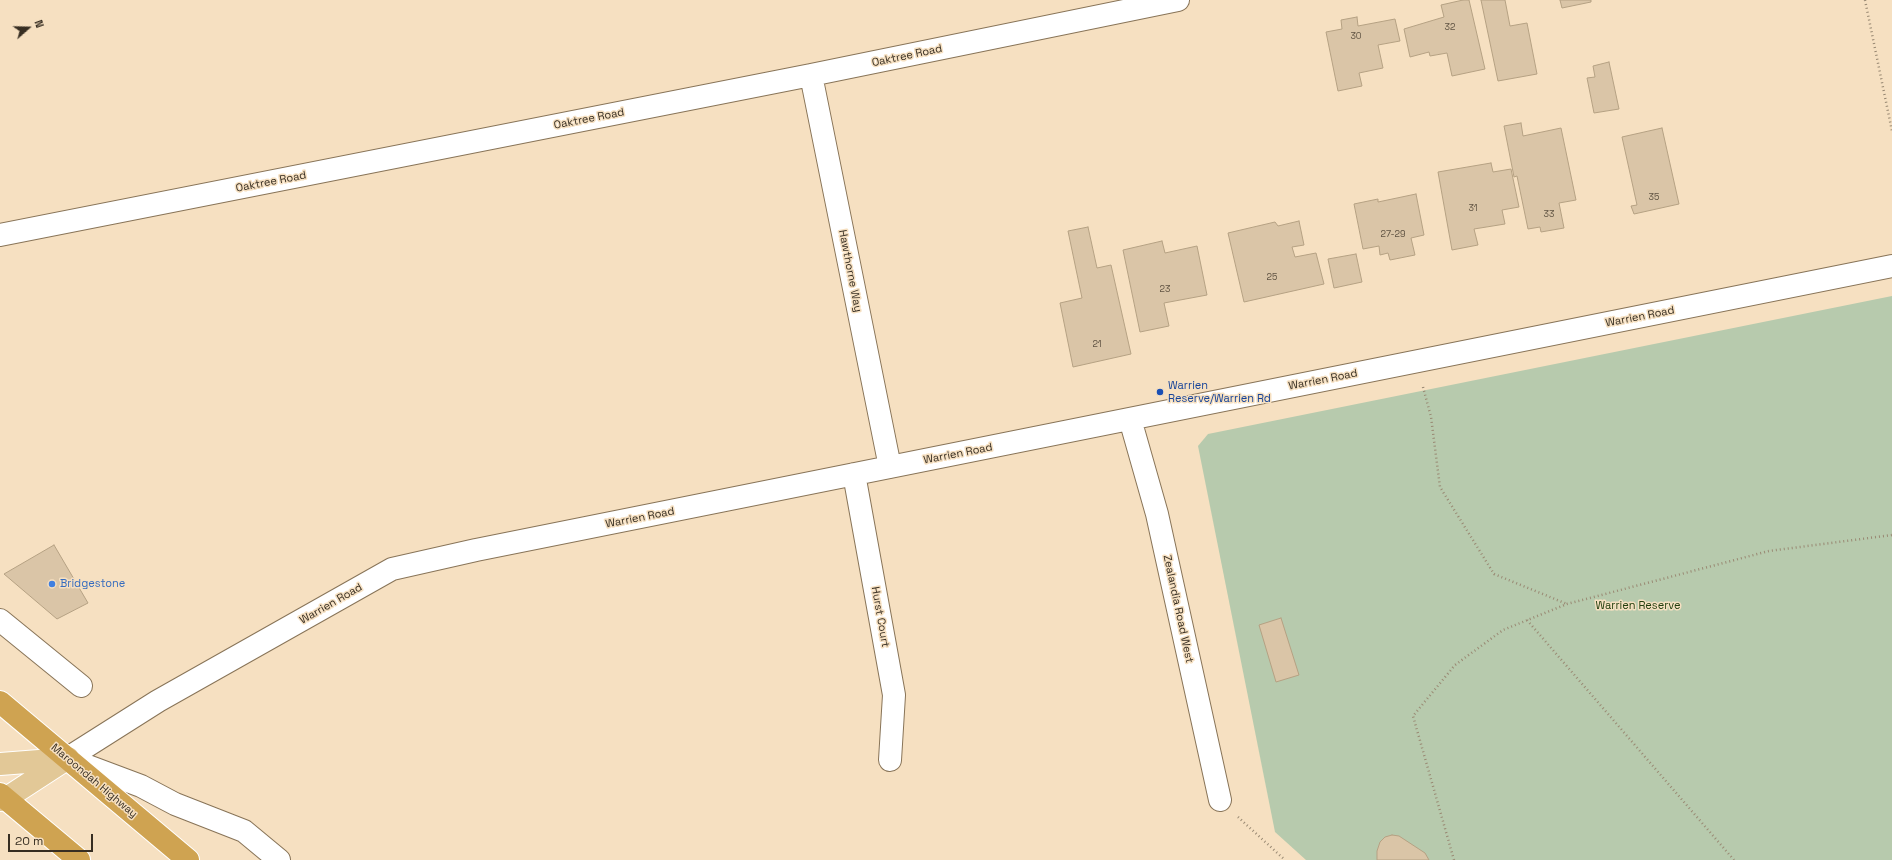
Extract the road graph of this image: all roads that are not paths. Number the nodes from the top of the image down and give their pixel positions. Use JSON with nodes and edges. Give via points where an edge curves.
{"nodes":[{"id":1,"x":1178,"y":0,"type":"edge"},
{"id":2,"x":811,"y":75,"type":"junction"},
{"id":3,"x":0,"y":236,"type":"edge"},
{"id":4,"x":1892,"y":266,"type":"edge"},
{"id":5,"x":1130,"y":419,"type":"junction"},
{"id":6,"x":890,"y":467,"type":"junction"},
{"id":7,"x":854,"y":474,"type":"junction"},
{"id":8,"x":0,"y":620,"type":"edge"},
{"id":9,"x":81,"y":686,"type":"dead end"},
{"id":10,"x":0,"y":702,"type":"edge"},
{"id":11,"x":68,"y":758,"type":"junction"},
{"id":12,"x":890,"y":760,"type":"dead end"},
{"id":13,"x":0,"y":764,"type":"edge"},
{"id":14,"x":2,"y":798,"type":"edge"},
{"id":15,"x":1220,"y":800,"type":"road end"},
{"id":16,"x":79,"y":860,"type":"edge"},
{"id":17,"x":188,"y":860,"type":"edge"},
{"id":18,"x":278,"y":860,"type":"edge"}],
"edges":[{"from":1,"to":2,"type":"street","name":"Oaktree Road"},
{"from":2,"to":3,"type":"street","name":"Oaktree Road"},
{"from":2,"to":6,"type":"street","name":"Hawthorne Way"},
{"from":4,"to":5,"type":"street","name":"Warrien Road"},
{"from":5,"to":6,"type":"street","name":"Warrien Road"},
{"from":5,"to":15,"type":"street","name":"Zealandia Road West","via":[[1158,514]]},
{"from":6,"to":7,"type":"street","name":"Warrien Road"},
{"from":7,"to":11,"type":"street","name":"Warrien Road","via":[[392,569],[158,701]]},
{"from":7,"to":12,"type":"street","name":"Hurst Court","via":[[894,695]]},
{"from":8,"to":9,"type":"street"},
{"from":10,"to":11,"type":"highway","name":"Maroondah Highway"},
{"from":11,"to":13,"type":"main road"},
{"from":11,"to":14,"type":"main road"},
{"from":11,"to":17,"type":"highway","name":"Maroondah Highway"},
{"from":11,"to":18,"type":"street","via":[[141,786],[176,804],[244,831]]},
{"from":14,"to":16,"type":"highway"}]}
